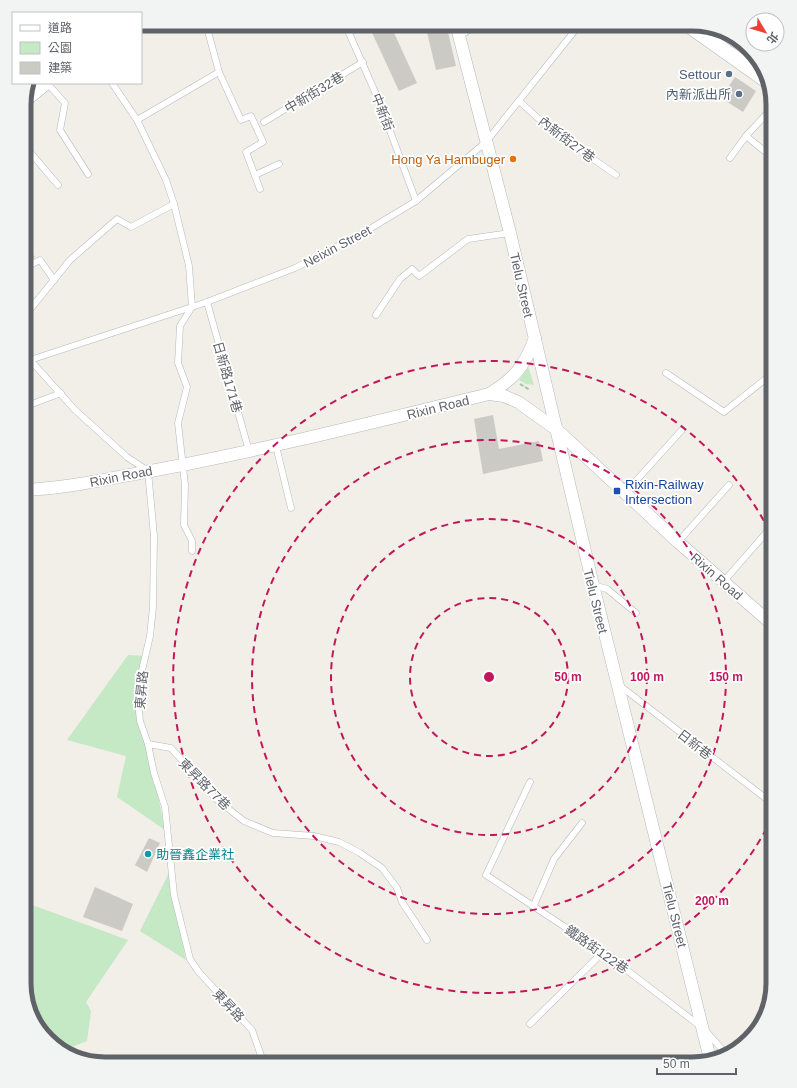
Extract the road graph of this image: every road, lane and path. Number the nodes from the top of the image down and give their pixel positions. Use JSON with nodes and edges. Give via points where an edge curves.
{"nodes":[{"id":1,"x":208,"y":31,"type":"edge"},
{"id":2,"x":348,"y":31,"type":"edge"},
{"id":3,"x":458,"y":31,"type":"edge"},
{"id":4,"x":574,"y":31,"type":"edge"},
{"id":5,"x":699,"y":31,"type":"edge"},
{"id":6,"x":363,"y":62,"type":"junction"},
{"id":7,"x":219,"y":72,"type":"junction"},
{"id":8,"x":759,"y":73,"type":"edge"},
{"id":9,"x":45,"y":84,"type":"edge"},
{"id":10,"x":47,"y":84,"type":"edge"},
{"id":11,"x":113,"y":84,"type":"edge"},
{"id":12,"x":32,"y":94,"type":"edge"},
{"id":13,"x":519,"y":101,"type":"junction"},
{"id":14,"x":766,"y":115,"type":"edge"},
{"id":15,"x":137,"y":120,"type":"junction"},
{"id":16,"x":264,"y":122,"type":"dead end"},
{"id":17,"x":746,"y":136,"type":"junction"},
{"id":18,"x":486,"y":142,"type":"junction"},
{"id":19,"x":766,"y":152,"type":"edge"},
{"id":20,"x":31,"y":153,"type":"edge"},
{"id":21,"x":730,"y":158,"type":"dead end"},
{"id":22,"x":279,"y":164,"type":"dead end"},
{"id":23,"x":88,"y":174,"type":"dead end"},
{"id":24,"x":616,"y":174,"type":"dead end"},
{"id":25,"x":255,"y":175,"type":"junction"},
{"id":26,"x":58,"y":184,"type":"dead end"},
{"id":27,"x":260,"y":189,"type":"dead end"},
{"id":28,"x":416,"y":201,"type":"junction"},
{"id":29,"x":174,"y":204,"type":"junction"},
{"id":30,"x":510,"y":233,"type":"junction"},
{"id":31,"x":31,"y":264,"type":"edge"},
{"id":32,"x":54,"y":280,"type":"junction"},
{"id":33,"x":207,"y":302,"type":"junction"},
{"id":34,"x":192,"y":307,"type":"junction"},
{"id":35,"x":31,"y":308,"type":"edge"},
{"id":36,"x":376,"y":316,"type":"dead end"},
{"id":37,"x":535,"y":338,"type":"junction"},
{"id":38,"x":31,"y":360,"type":"joint"},
{"id":39,"x":666,"y":373,"type":"dead end"},
{"id":40,"x":766,"y":379,"type":"edge"},
{"id":41,"x":517,"y":382,"type":"dead end"},
{"id":42,"x":534,"y":388,"type":"dead end"},
{"id":43,"x":530,"y":390,"type":"junction"},
{"id":44,"x":525,"y":392,"type":"dead end"},
{"id":45,"x":61,"y":393,"type":"junction"},
{"id":46,"x":489,"y":394,"type":"junction"},
{"id":47,"x":31,"y":404,"type":"edge"},
{"id":48,"x":556,"y":429,"type":"junction"},
{"id":49,"x":681,"y":431,"type":"dead end"},
{"id":50,"x":276,"y":446,"type":"junction"},
{"id":51,"x":249,"y":451,"type":"junction"},
{"id":52,"x":182,"y":465,"type":"junction"},
{"id":53,"x":148,"y":471,"type":"junction"},
{"id":54,"x":729,"y":485,"type":"dead end"},
{"id":55,"x":31,"y":490,"type":"edge"},
{"id":56,"x":625,"y":494,"type":"junction"},
{"id":57,"x":291,"y":508,"type":"dead end"},
{"id":58,"x":766,"y":533,"type":"edge"},
{"id":59,"x":678,"y":542,"type":"junction"},
{"id":60,"x":192,"y":551,"type":"dead end"},
{"id":61,"x":724,"y":581,"type":"junction"},
{"id":62,"x":593,"y":585,"type":"junction"},
{"id":63,"x":636,"y":613,"type":"dead end"},
{"id":64,"x":766,"y":619,"type":"edge"},
{"id":65,"x":616,"y":683,"type":"junction"},
{"id":66,"x":148,"y":744,"type":"junction"},
{"id":67,"x":530,"y":782,"type":"dead end"},
{"id":68,"x":766,"y":799,"type":"edge"},
{"id":69,"x":582,"y":823,"type":"dead end"},
{"id":70,"x":534,"y":905,"type":"junction"},
{"id":71,"x":427,"y":940,"type":"dead end"},
{"id":72,"x":603,"y":952,"type":"junction"},
{"id":73,"x":530,"y":1024,"type":"dead end"},
{"id":74,"x":704,"y":1029,"type":"junction"},
{"id":75,"x":723,"y":1050,"type":"edge"},
{"id":76,"x":709,"y":1055,"type":"edge"},
{"id":77,"x":262,"y":1057,"type":"edge"}],
"edges":[{"from":1,"to":7,"type":"lane"},
{"from":2,"to":6,"type":"lane","name":"中新街"},
{"from":3,"to":18,"type":"street","name":"Tielu Street"},
{"from":4,"to":13,"type":"lane","name":"Neixin Street"},
{"from":5,"to":8,"type":"street","via":[[735,52]]},
{"from":6,"to":16,"type":"lane","name":"中新街32巷"},
{"from":6,"to":28,"type":"lane","name":"中新街"},
{"from":7,"to":15,"type":"lane"},
{"from":7,"to":25,"type":"lane","via":[[241,120],[251,116],[263,142],[246,152]]},
{"from":9,"to":12,"type":"street"},
{"from":10,"to":23,"type":"lane","via":[[65,103],[60,130]]},
{"from":11,"to":15,"type":"lane"},
{"from":13,"to":18,"type":"lane","name":"Neixin Street"},
{"from":13,"to":24,"type":"lane","name":"內新街27巷","via":[[549,128]]},
{"from":14,"to":17,"type":"lane"},
{"from":15,"to":29,"type":"lane","via":[[166,180]]},
{"from":17,"to":19,"type":"lane"},
{"from":17,"to":21,"type":"lane"},
{"from":18,"to":28,"type":"lane","name":"Neixin Street"},
{"from":18,"to":30,"type":"street","name":"Tielu Street"},
{"from":20,"to":26,"type":"lane"},
{"from":22,"to":25,"type":"lane"},
{"from":25,"to":27,"type":"lane"},
{"from":28,"to":33,"type":"lane","name":"Neixin Street","via":[[358,236],[295,268]]},
{"from":29,"to":32,"type":"lane","via":[[131,227],[117,219],[79,251]]},
{"from":29,"to":34,"type":"lane","via":[[188,266]]},
{"from":30,"to":36,"type":"lane","via":[[468,239],[419,276],[412,269],[400,279]]},
{"from":30,"to":37,"type":"street","name":"Tielu Street"},
{"from":31,"to":32,"type":"lane","via":[[40,260]]},
{"from":32,"to":35,"type":"lane"},
{"from":33,"to":34,"type":"lane","name":"Neixin Street"},
{"from":33,"to":51,"type":"lane","name":"日新路171巷"},
{"from":34,"to":38,"type":"lane","name":"Neixin Street"},
{"from":34,"to":52,"type":"lane","via":[[180,326],[178,363],[187,387],[178,422]]},
{"from":37,"to":46,"type":"street","via":[[519,371]]},
{"from":37,"to":48,"type":"street","name":"Tielu Street"},
{"from":38,"to":45,"type":"lane"},
{"from":39,"to":40,"type":"lane","via":[[724,412]]},
{"from":41,"to":43,"type":"path"},
{"from":42,"to":43,"type":"path"},
{"from":43,"to":44,"type":"path"},
{"from":45,"to":47,"type":"lane"},
{"from":45,"to":53,"type":"lane","via":[[75,410],[127,457]]},
{"from":46,"to":48,"type":"street","name":"Rixin Road","via":[[504,396],[518,402]]},
{"from":46,"to":50,"type":"street","name":"Rixin Road"},
{"from":48,"to":56,"type":"street","name":"Rixin Road"},
{"from":48,"to":62,"type":"street","name":"Tielu Street"},
{"from":49,"to":56,"type":"lane"},
{"from":50,"to":51,"type":"street","name":"Rixin Road"},
{"from":50,"to":57,"type":"lane"},
{"from":51,"to":52,"type":"street","name":"Rixin Road"},
{"from":52,"to":53,"type":"street","name":"Rixin Road"},
{"from":52,"to":60,"type":"lane","via":[[185,485],[184,525],[192,541]]},
{"from":53,"to":55,"type":"street","name":"Rixin Road","via":[[66,487]]},
{"from":53,"to":66,"type":"lane","name":"東昇路","via":[[154,536],[153,607],[138,702],[140,721]]},
{"from":54,"to":59,"type":"lane"},
{"from":56,"to":59,"type":"street","name":"Rixin Road"},
{"from":58,"to":61,"type":"lane"},
{"from":59,"to":61,"type":"street","name":"Rixin Road"},
{"from":61,"to":64,"type":"street","name":"Rixin Road"},
{"from":62,"to":63,"type":"lane","via":[[607,589]]},
{"from":62,"to":65,"type":"street","name":"Tielu Street"},
{"from":65,"to":68,"type":"lane","name":"日新巷"},
{"from":65,"to":74,"type":"street","name":"Tielu Street"},
{"from":66,"to":71,"type":"lane","name":"東昇路77巷","via":[[171,748],[216,799],[244,821],[273,833],[314,836],[339,842],[382,868],[397,888],[402,902]]},
{"from":66,"to":77,"type":"lane","name":"東昇路","via":[[165,807],[174,895],[190,959],[252,1030]]},
{"from":67,"to":70,"type":"lane","name":"鐵路街122巷","via":[[486,875]]},
{"from":69,"to":70,"type":"lane","via":[[554,859]]},
{"from":70,"to":72,"type":"lane","name":"鐵路街122巷"},
{"from":72,"to":73,"type":"lane"},
{"from":72,"to":74,"type":"lane","name":"鐵路街122巷"},
{"from":74,"to":75,"type":"lane","name":"鐵路街122巷"},
{"from":74,"to":76,"type":"street","name":"Tielu Street"}]}
